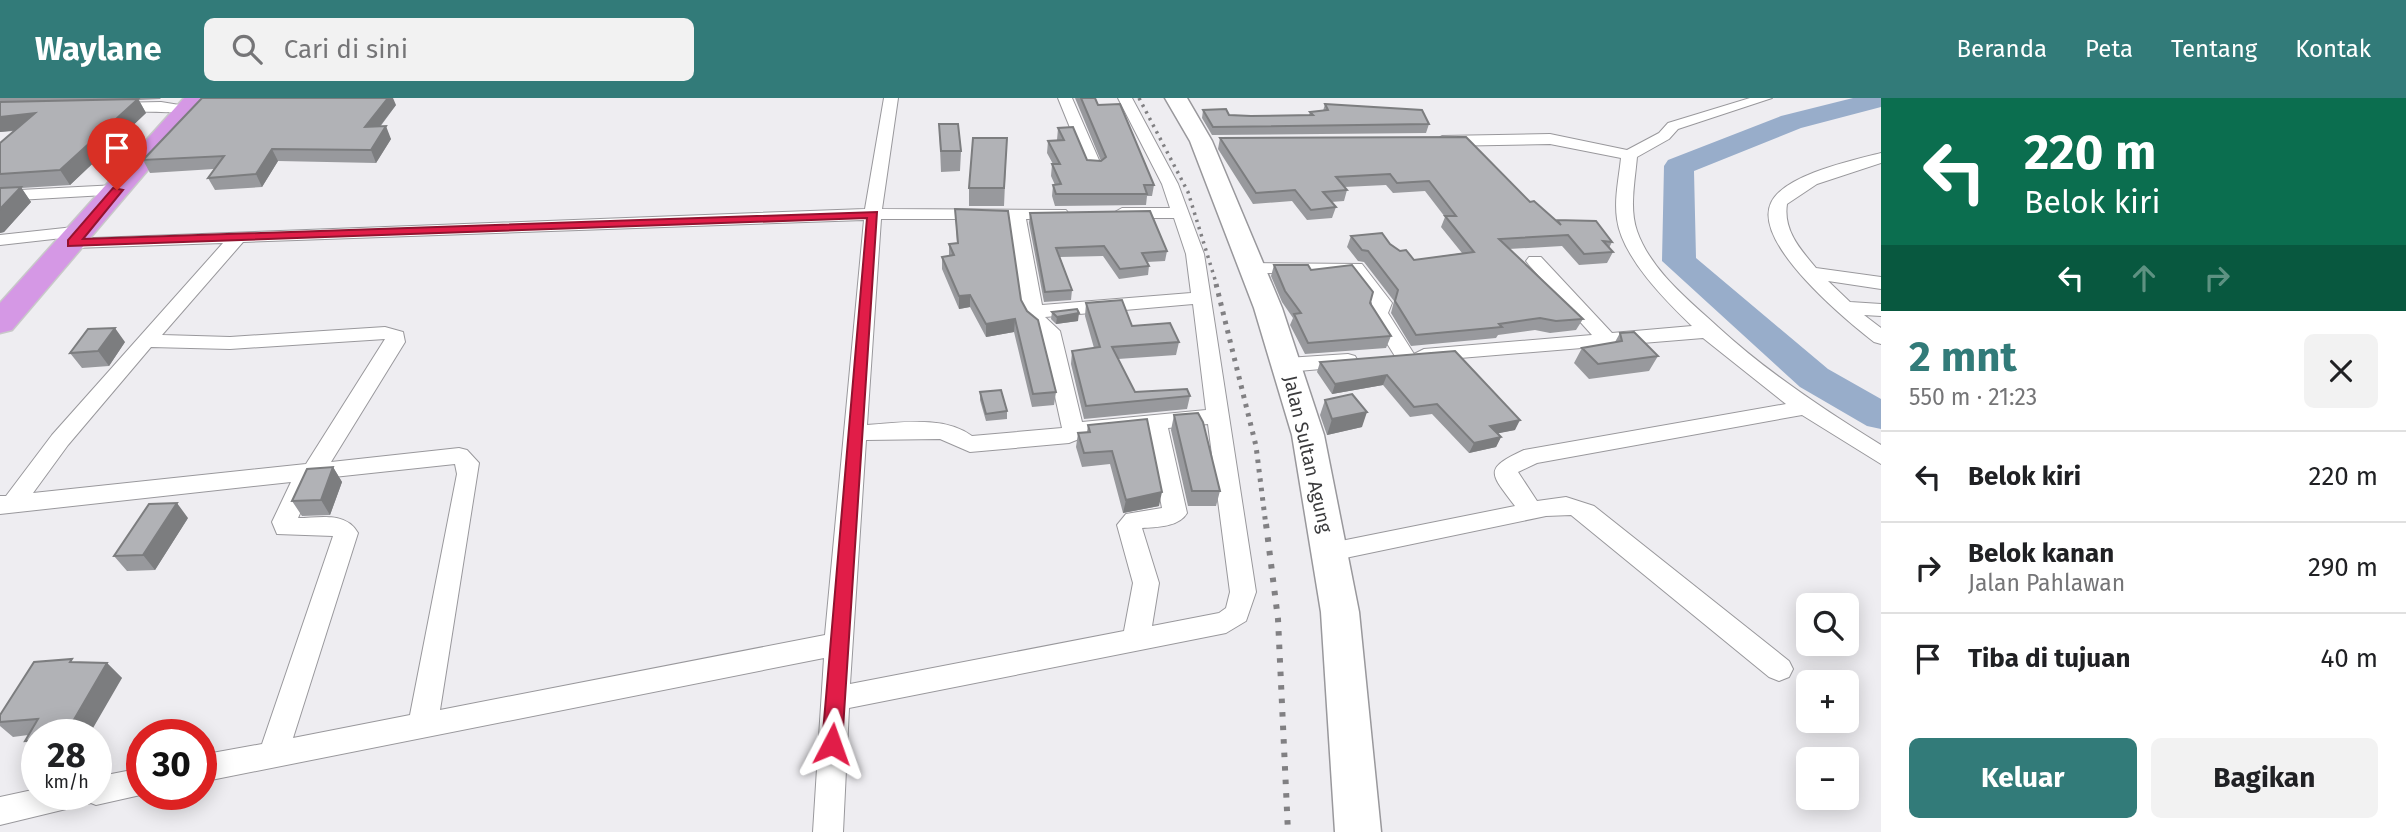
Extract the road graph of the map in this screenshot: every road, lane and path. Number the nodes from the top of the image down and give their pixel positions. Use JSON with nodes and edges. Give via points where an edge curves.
{"nodes":[{"id":1,"x":891,"y":98,"type":"edge"},
{"id":2,"x":1065,"y":98,"type":"edge"},
{"id":3,"x":1125,"y":98,"type":"edge"},
{"id":4,"x":1176,"y":98,"type":"edge"},
{"id":5,"x":1765,"y":98,"type":"edge"},
{"id":6,"x":191,"y":105,"type":"edge"},
{"id":7,"x":94,"y":108,"type":"edge"},
{"id":8,"x":1669,"y":131,"type":"joint"},
{"id":9,"x":1422,"y":141,"type":"edge"},
{"id":10,"x":1629,"y":155,"type":"junction"},
{"id":11,"x":1881,"y":158,"type":"edge"},
{"id":12,"x":1094,"y":167,"type":"edge"},
{"id":13,"x":117,"y":190,"type":"junction"},
{"id":14,"x":0,"y":195,"type":"edge"},
{"id":15,"x":1179,"y":213,"type":"junction"},
{"id":16,"x":873,"y":214,"type":"junction"},
{"id":17,"x":1017,"y":214,"type":"junction"},
{"id":18,"x":78,"y":237,"type":"junction"},
{"id":19,"x":238,"y":237,"type":"junction"},
{"id":20,"x":0,"y":240,"type":"edge"},
{"id":21,"x":1535,"y":261,"type":"dead end"},
{"id":22,"x":1252,"y":267,"type":"junction"},
{"id":23,"x":1810,"y":273,"type":"junction"},
{"id":24,"x":1881,"y":283,"type":"edge"},
{"id":25,"x":1201,"y":298,"type":"junction"},
{"id":26,"x":1842,"y":307,"type":"junction"},
{"id":27,"x":1881,"y":310,"type":"edge"},
{"id":28,"x":1034,"y":312,"type":"junction"},
{"id":29,"x":0,"y":323,"type":"edge"},
{"id":30,"x":1711,"y":331,"type":"junction"},
{"id":31,"x":1606,"y":338,"type":"junction"},
{"id":32,"x":1881,"y":338,"type":"edge"},
{"id":33,"x":146,"y":341,"type":"junction"},
{"id":34,"x":1405,"y":356,"type":"junction"},
{"id":35,"x":1287,"y":365,"type":"junction"},
{"id":36,"x":1803,"y":408,"type":"junction"},
{"id":37,"x":1220,"y":416,"type":"junction"},
{"id":38,"x":1156,"y":422,"type":"junction"},
{"id":39,"x":855,"y":433,"type":"junction"},
{"id":40,"x":1074,"y":434,"type":"junction"},
{"id":41,"x":1881,"y":456,"type":"edge"},
{"id":42,"x":310,"y":471,"type":"junction"},
{"id":43,"x":6,"y":504,"type":"edge"},
{"id":44,"x":1532,"y":511,"type":"junction"},
{"id":45,"x":1331,"y":552,"type":"junction"},
{"id":46,"x":1136,"y":639,"type":"junction"},
{"id":47,"x":838,"y":644,"type":"junction"},
{"id":48,"x":1779,"y":669,"type":"dead end"},
{"id":49,"x":835,"y":699,"type":"junction"},
{"id":50,"x":423,"y":724,"type":"junction"},
{"id":51,"x":273,"y":754,"type":"junction"},
{"id":52,"x":217,"y":766,"type":"edge"},
{"id":53,"x":21,"y":807,"type":"edge"},
{"id":54,"x":0,"y":811,"type":"edge"},
{"id":55,"x":828,"y":832,"type":"edge"},
{"id":56,"x":1358,"y":832,"type":"edge"}],
"edges":[{"from":1,"to":16,"type":"street"},
{"from":2,"to":12,"type":"street"},
{"from":3,"to":15,"type":"street","via":[[1170,184]]},
{"from":4,"to":22,"type":"street","name":"Jalan Sultan Agung","via":[[1208,141]]},
{"from":5,"to":8,"type":"street"},
{"from":6,"to":7,"type":"street"},
{"from":6,"to":13,"type":"highway"},
{"from":8,"to":10,"type":"street"},
{"from":9,"to":10,"type":"street","via":[[1550,139]]},
{"from":10,"to":30,"type":"street","via":[[1625,199],[1631,238],[1672,295]]},
{"from":11,"to":23,"type":"street","via":[[1793,190],[1779,203],[1775,216],[1783,235]]},
{"from":13,"to":14,"type":"street"},
{"from":13,"to":18,"type":"highway"},
{"from":15,"to":17,"type":"street"},
{"from":15,"to":25,"type":"street","via":[[1195,254]]},
{"from":16,"to":17,"type":"street"},
{"from":16,"to":19,"type":"street"},
{"from":16,"to":39,"type":"street"},
{"from":17,"to":28,"type":"street"},
{"from":18,"to":19,"type":"street"},
{"from":18,"to":20,"type":"street"},
{"from":18,"to":29,"type":"highway"},
{"from":19,"to":33,"type":"street"},
{"from":21,"to":31,"type":"street"},
{"from":22,"to":34,"type":"street","via":[[1355,268],[1382,303],[1378,313]]},
{"from":22,"to":35,"type":"street","name":"Jalan Sultan Agung"},
{"from":23,"to":24,"type":"street"},
{"from":23,"to":26,"type":"street"},
{"from":25,"to":28,"type":"street"},
{"from":25,"to":37,"type":"street"},
{"from":26,"to":27,"type":"street"},
{"from":26,"to":32,"type":"street"},
{"from":28,"to":40,"type":"street","via":[[1050,331]]},
{"from":30,"to":31,"type":"street"},
{"from":30,"to":36,"type":"street"},
{"from":31,"to":34,"type":"street"},
{"from":33,"to":42,"type":"street","via":[[230,343],[372,333],[396,336]]},
{"from":33,"to":43,"type":"street"},
{"from":34,"to":35,"type":"street"},
{"from":35,"to":45,"type":"street","name":"Jalan Sultan Agung","via":[[1308,435]]},
{"from":36,"to":41,"type":"street"},
{"from":36,"to":44,"type":"street","via":[[1516,462],[1506,468],[1507,478]]},
{"from":37,"to":38,"type":"street"},
{"from":37,"to":46,"type":"street","via":[[1243,592],[1237,614],[1226,622]]},
{"from":38,"to":40,"type":"street","via":[[1086,428]]},
{"from":38,"to":46,"type":"street","via":[[1175,513],[1134,520],[1129,525],[1146,583]]},
{"from":39,"to":40,"type":"street","via":[[950,433],[970,444]]},
{"from":39,"to":47,"type":"street"},
{"from":42,"to":43,"type":"street"},
{"from":42,"to":50,"type":"street","via":[[459,456],[468,463]]},
{"from":42,"to":51,"type":"street","via":[[284,523],[286,528],[337,526],[346,533]]},
{"from":44,"to":45,"type":"street"},
{"from":44,"to":48,"type":"street","via":[[1553,504],[1586,512]]},
{"from":45,"to":56,"type":"street","name":"Jalan Sultan Agung"},
{"from":46,"to":49,"type":"street"},
{"from":47,"to":49,"type":"street"},
{"from":47,"to":50,"type":"street"},
{"from":49,"to":55,"type":"street"},
{"from":50,"to":51,"type":"street"},
{"from":51,"to":52,"type":"street"},
{"from":53,"to":54,"type":"street"}]}
